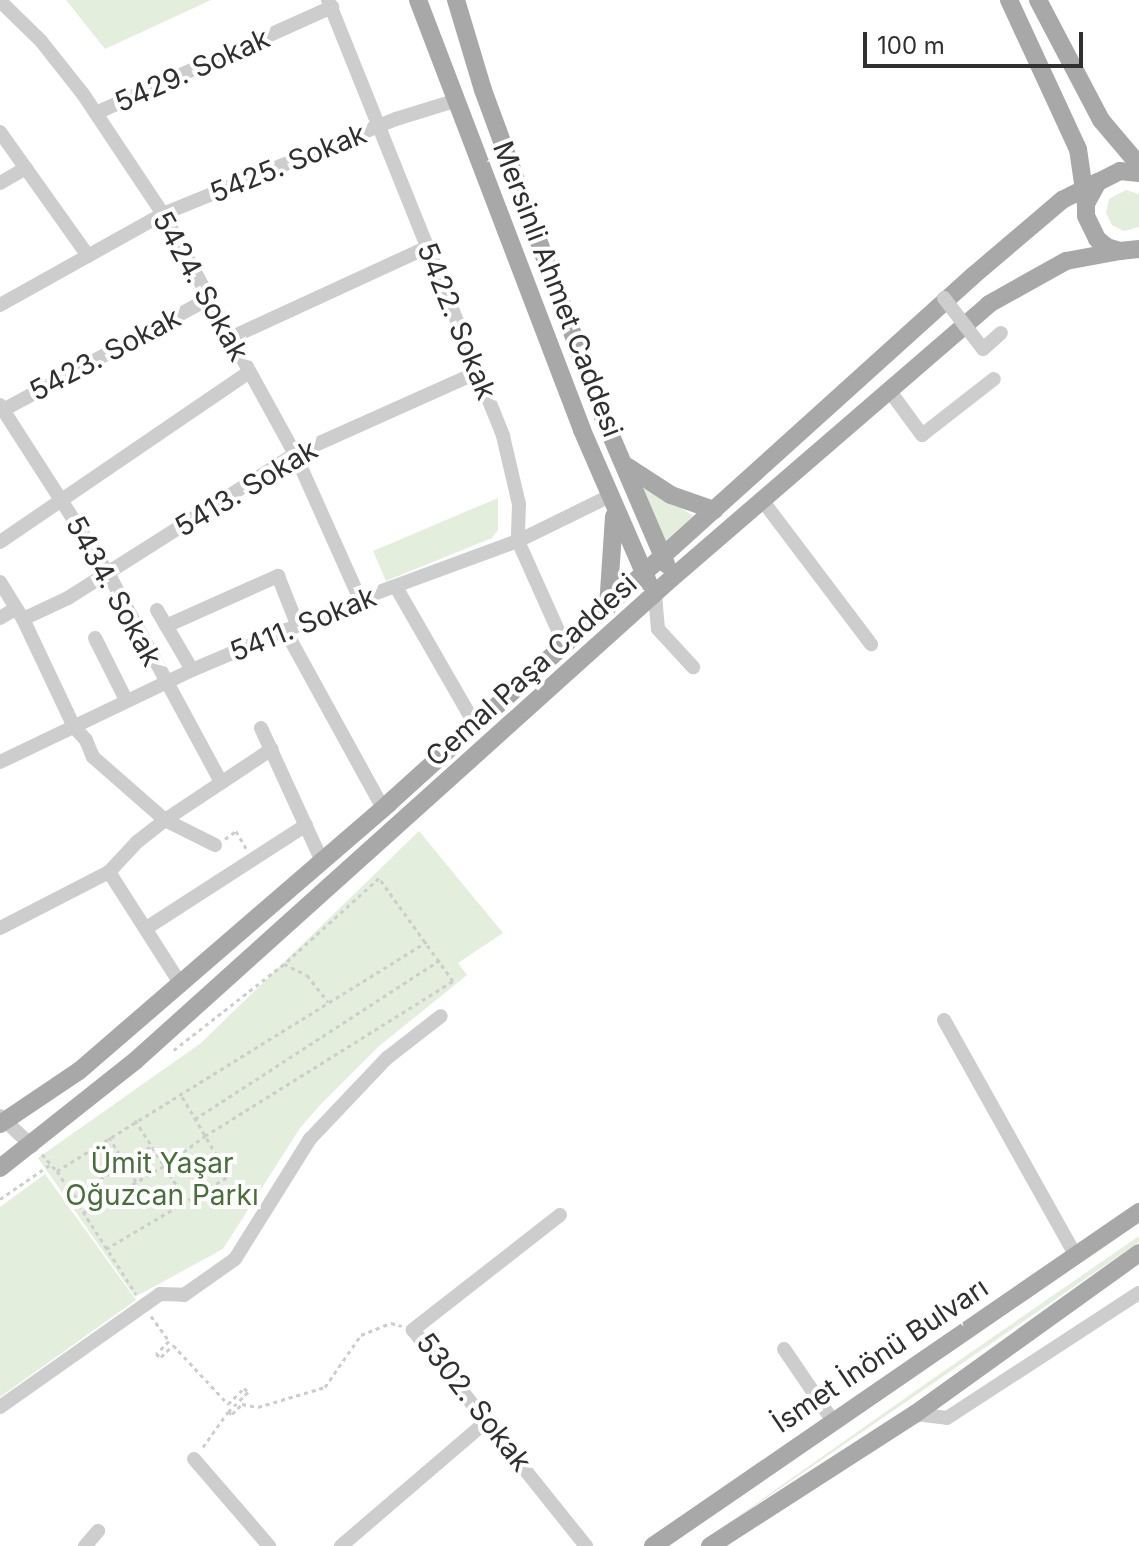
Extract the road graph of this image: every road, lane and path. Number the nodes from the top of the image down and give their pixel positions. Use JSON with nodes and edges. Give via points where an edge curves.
{"nodes":[{"id":1,"x":418,"y":0,"type":"edge"},
{"id":2,"x":456,"y":0,"type":"edge"},
{"id":3,"x":1009,"y":0,"type":"edge"},
{"id":4,"x":1038,"y":0,"type":"edge"},
{"id":5,"x":0,"y":1,"type":"edge"},
{"id":6,"x":330,"y":4,"type":"edge"},
{"id":7,"x":454,"y":101,"type":"junction"},
{"id":8,"x":96,"y":113,"type":"junction"},
{"id":9,"x":380,"y":126,"type":"junction"},
{"id":10,"x":0,"y":132,"type":"edge"},
{"id":11,"x":470,"y":140,"type":"junction"},
{"id":12,"x":504,"y":147,"type":"junction"},
{"id":13,"x":26,"y":168,"type":"junction"},
{"id":14,"x":1139,"y":169,"type":"edge"},
{"id":15,"x":0,"y":183,"type":"edge"},
{"id":16,"x":1090,"y":191,"type":"junction"},
{"id":17,"x":163,"y":214,"type":"junction"},
{"id":18,"x":428,"y":247,"type":"junction"},
{"id":19,"x":1139,"y":249,"type":"edge"},
{"id":20,"x":1120,"y":251,"type":"junction"},
{"id":21,"x":88,"y":256,"type":"junction"},
{"id":22,"x":965,"y":283,"type":"junction"},
{"id":23,"x":208,"y":299,"type":"junction"},
{"id":24,"x":0,"y":305,"type":"edge"},
{"id":25,"x":1001,"y":333,"type":"dead end"},
{"id":26,"x":230,"y":338,"type":"junction"},
{"id":27,"x":249,"y":372,"type":"junction"},
{"id":28,"x":478,"y":372,"type":"junction"},
{"id":29,"x":994,"y":379,"type":"dead end"},
{"id":30,"x":889,"y":390,"type":"junction"},
{"id":31,"x":2,"y":408,"type":"edge"},
{"id":32,"x":295,"y":454,"type":"junction"},
{"id":33,"x":626,"y":465,"type":"junction"},
{"id":34,"x":612,"y":500,"type":"junction"},
{"id":35,"x":762,"y":500,"type":"junction"},
{"id":36,"x":63,"y":501,"type":"junction"},
{"id":37,"x":714,"y":510,"type":"junction"},
{"id":38,"x":518,"y":541,"type":"junction"},
{"id":39,"x":0,"y":542,"type":"edge"},
{"id":40,"x":662,"y":557,"type":"junction"},
{"id":41,"x":108,"y":573,"type":"junction"},
{"id":42,"x":644,"y":575,"type":"junction"},
{"id":43,"x":672,"y":578,"type":"junction"},
{"id":44,"x":0,"y":582,"type":"edge"},
{"id":45,"x":396,"y":587,"type":"junction"},
{"id":46,"x":655,"y":595,"type":"junction"},
{"id":47,"x":360,"y":599,"type":"junction"},
{"id":48,"x":608,"y":607,"type":"junction"},
{"id":49,"x":157,"y":610,"type":"dead end"},
{"id":50,"x":19,"y":614,"type":"junction"},
{"id":51,"x":0,"y":618,"type":"edge"},
{"id":52,"x":166,"y":626,"type":"junction"},
{"id":53,"x":291,"y":627,"type":"junction"},
{"id":54,"x":95,"y":638,"type":"dead end"},
{"id":55,"x":871,"y":644,"type":"dead end"},
{"id":56,"x":565,"y":646,"type":"junction"},
{"id":57,"x":693,"y":667,"type":"dead end"},
{"id":58,"x":192,"y":670,"type":"junction"},
{"id":59,"x":164,"y":683,"type":"junction"},
{"id":60,"x":126,"y":700,"type":"junction"},
{"id":61,"x":476,"y":726,"type":"junction"},
{"id":62,"x":74,"y":727,"type":"junction"},
{"id":63,"x":261,"y":728,"type":"dead end"},
{"id":64,"x":272,"y":749,"type":"junction"},
{"id":65,"x":0,"y":762,"type":"edge"},
{"id":66,"x":221,"y":782,"type":"junction"},
{"id":67,"x":383,"y":808,"type":"junction"},
{"id":68,"x":165,"y":820,"type":"junction"},
{"id":69,"x":306,"y":825,"type":"junction"},
{"id":70,"x":215,"y":845,"type":"joint"},
{"id":71,"x":253,"y":859,"type":"junction"},
{"id":72,"x":322,"y":861,"type":"junction"},
{"id":73,"x":109,"y":872,"type":"junction"},
{"id":74,"x":148,"y":927,"type":"junction"},
{"id":75,"x":0,"y":928,"type":"edge"},
{"id":76,"x":427,"y":942,"type":"junction"},
{"id":77,"x":440,"y":960,"type":"junction"},
{"id":78,"x":284,"y":964,"type":"junction"},
{"id":79,"x":180,"y":983,"type":"junction"},
{"id":80,"x":328,"y":1002,"type":"junction"},
{"id":81,"x":441,"y":1016,"type":"dead end"},
{"id":82,"x":944,"y":1020,"type":"dead end"},
{"id":83,"x":163,"y":1058,"type":"dead end"},
{"id":84,"x":180,"y":1093,"type":"junction"},
{"id":85,"x":195,"y":1119,"type":"junction"},
{"id":86,"x":135,"y":1120,"type":"junction"},
{"id":87,"x":1,"y":1121,"type":"edge"},
{"id":88,"x":205,"y":1136,"type":"junction"},
{"id":89,"x":109,"y":1137,"type":"junction"},
{"id":90,"x":32,"y":1146,"type":"junction"},
{"id":91,"x":151,"y":1147,"type":"junction"},
{"id":92,"x":51,"y":1164,"type":"junction"},
{"id":93,"x":125,"y":1164,"type":"junction"},
{"id":94,"x":164,"y":1166,"type":"junction"},
{"id":95,"x":0,"y":1168,"type":"edge"},
{"id":96,"x":57,"y":1171,"type":"junction"},
{"id":97,"x":136,"y":1182,"type":"junction"},
{"id":98,"x":73,"y":1197,"type":"junction"},
{"id":99,"x":0,"y":1199,"type":"edge"},
{"id":100,"x":185,"y":1199,"type":"junction"},
{"id":101,"x":84,"y":1212,"type":"junction"},
{"id":102,"x":1139,"y":1212,"type":"edge"},
{"id":103,"x":560,"y":1215,"type":"dead end"},
{"id":104,"x":106,"y":1249,"type":"junction"},
{"id":105,"x":1139,"y":1253,"type":"edge"},
{"id":106,"x":1076,"y":1256,"type":"junction"},
{"id":107,"x":1139,"y":1293,"type":"edge"},
{"id":108,"x":143,"y":1306,"type":"junction"},
{"id":109,"x":413,"y":1330,"type":"junction"},
{"id":110,"x":784,"y":1349,"type":"dead end"},
{"id":111,"x":0,"y":1407,"type":"edge"},
{"id":112,"x":228,"y":1412,"type":"junction"},
{"id":113,"x":915,"y":1414,"type":"junction"},
{"id":114,"x":488,"y":1420,"type":"junction"},
{"id":115,"x":833,"y":1421,"type":"junction"},
{"id":116,"x":194,"y":1459,"type":"joint"},
{"id":117,"x":98,"y":1531,"type":"dead end"},
{"id":118,"x":85,"y":1546,"type":"edge"},
{"id":119,"x":269,"y":1546,"type":"edge"},
{"id":120,"x":341,"y":1546,"type":"edge"},
{"id":121,"x":586,"y":1546,"type":"edge"},
{"id":122,"x":653,"y":1546,"type":"edge"},
{"id":123,"x":710,"y":1546,"type":"edge"}],
"edges":[{"from":1,"to":7,"type":"main road","name":"Mersinli Ahmet Caddesi"},
{"from":2,"to":12,"type":"main road","name":"Mersinli Ahmet Caddesi"},
{"from":3,"to":16,"type":"main road","via":[[1078,149]]},
{"from":4,"to":14,"type":"main road","via":[[1101,120]]},
{"from":5,"to":8,"type":"street","name":"5424. Sokak","via":[[41,41]]},
{"from":6,"to":8,"type":"street","name":"5429. Sokak"},
{"from":6,"to":9,"type":"street","name":"5422. Sokak"},
{"from":7,"to":9,"type":"street","name":"5425. Sokak"},
{"from":7,"to":11,"type":"main road","name":"Mersinli Ahmet Caddesi"},
{"from":8,"to":17,"type":"street","name":"5424. Sokak"},
{"from":9,"to":17,"type":"street","name":"5425. Sokak"},
{"from":9,"to":18,"type":"street","name":"5422. Sokak"},
{"from":10,"to":13,"type":"street"},
{"from":11,"to":12,"type":"main road"},
{"from":11,"to":34,"type":"main road","name":"Mersinli Ahmet Caddesi"},
{"from":12,"to":33,"type":"main road","name":"Mersinli Ahmet Caddesi","via":[[603,417]]},
{"from":13,"to":15,"type":"street"},
{"from":13,"to":21,"type":"street"},
{"from":14,"to":16,"type":"main road","name":"Cemal Paşa Caddesi","via":[[1120,171]]},
{"from":16,"to":20,"type":"main road","via":[[1086,216],[1097,239]]},
{"from":16,"to":22,"type":"main road","name":"Cemal Paşa Caddesi","via":[[1062,200]]},
{"from":17,"to":21,"type":"street","name":"5425. Sokak"},
{"from":17,"to":23,"type":"street","name":"5424. Sokak"},
{"from":18,"to":26,"type":"street"},
{"from":18,"to":28,"type":"street","name":"5422. Sokak"},
{"from":19,"to":20,"type":"main road","name":"Cemal Paşa Caddesi"},
{"from":20,"to":30,"type":"main road","name":"Cemal Paşa Caddesi","via":[[1066,261],[989,304]]},
{"from":21,"to":24,"type":"street","name":"5425. Sokak"},
{"from":22,"to":25,"type":"street","bridge":true,"via":[[944,298],[983,349]]},
{"from":22,"to":37,"type":"main road","name":"Cemal Paşa Caddesi"},
{"from":23,"to":26,"type":"street","name":"5424. Sokak"},
{"from":23,"to":31,"type":"street","name":"5423. Sokak"},
{"from":26,"to":27,"type":"street","name":"5424. Sokak"},
{"from":27,"to":32,"type":"street","name":"5424. Sokak"},
{"from":27,"to":36,"type":"street"},
{"from":28,"to":32,"type":"street","name":"5413. Sokak"},
{"from":28,"to":38,"type":"street","name":"5422. Sokak","via":[[503,436],[519,504]]},
{"from":29,"to":30,"type":"street","via":[[922,435]]},
{"from":30,"to":35,"type":"main road","name":"Cemal Paşa Caddesi"},
{"from":31,"to":36,"type":"street","name":"5434. Sokak"},
{"from":32,"to":41,"type":"street","name":"5413. Sokak"},
{"from":32,"to":47,"type":"street","name":"5424. Sokak"},
{"from":33,"to":37,"type":"main road","via":[[671,495]]},
{"from":33,"to":40,"type":"main road","name":"Mersinli Ahmet Caddesi"},
{"from":34,"to":38,"type":"street","name":"5411. Sokak"},
{"from":34,"to":42,"type":"main road","name":"Mersinli Ahmet Caddesi"},
{"from":34,"to":48,"type":"main road"},
{"from":35,"to":43,"type":"main road","name":"Cemal Paşa Caddesi"},
{"from":35,"to":55,"type":"street"},
{"from":36,"to":39,"type":"street"},
{"from":36,"to":41,"type":"street","name":"5434. Sokak"},
{"from":37,"to":40,"type":"main road","name":"Cemal Paşa Caddesi"},
{"from":38,"to":45,"type":"street","name":"5411. Sokak"},
{"from":38,"to":56,"type":"street","name":"5422. Sokak"},
{"from":40,"to":42,"type":"main road","name":"Cemal Paşa Caddesi"},
{"from":40,"to":43,"type":"main road","name":"Mersinli Ahmet Caddesi"},
{"from":41,"to":50,"type":"street","name":"5413. Sokak"},
{"from":41,"to":59,"type":"street","name":"5434. Sokak"},
{"from":42,"to":46,"type":"main road","name":"Mersinli Ahmet Caddesi"},
{"from":42,"to":48,"type":"main road","name":"Cemal Paşa Caddesi"},
{"from":43,"to":46,"type":"main road","name":"Cemal Paşa Caddesi"},
{"from":44,"to":50,"type":"street"},
{"from":45,"to":47,"type":"street","name":"5411. Sokak"},
{"from":45,"to":61,"type":"street"},
{"from":46,"to":57,"type":"street","via":[[658,629]]},
{"from":46,"to":90,"type":"main road","name":"Cemal Paşa Caddesi","via":[[147,1050]]},
{"from":47,"to":53,"type":"street","name":"5411. Sokak"},
{"from":48,"to":56,"type":"main road","name":"Cemal Paşa Caddesi"},
{"from":49,"to":52,"type":"street"},
{"from":50,"to":51,"type":"street","name":"5413. Sokak"},
{"from":50,"to":62,"type":"street"},
{"from":52,"to":53,"type":"street","via":[[278,576]]},
{"from":52,"to":58,"type":"street"},
{"from":53,"to":58,"type":"street","name":"5411. Sokak"},
{"from":53,"to":67,"type":"street"},
{"from":54,"to":60,"type":"street"},
{"from":56,"to":61,"type":"main road","name":"Cemal Paşa Caddesi"},
{"from":58,"to":59,"type":"street","name":"5411. Sokak"},
{"from":59,"to":60,"type":"street","name":"5411. Sokak"},
{"from":59,"to":66,"type":"street","name":"5434. Sokak"},
{"from":60,"to":62,"type":"street","name":"5411. Sokak"},
{"from":61,"to":67,"type":"main road","name":"Cemal Paşa Caddesi"},
{"from":62,"to":65,"type":"street","name":"5411. Sokak"},
{"from":62,"to":68,"type":"street","via":[[93,757]]},
{"from":63,"to":64,"type":"street"},
{"from":64,"to":66,"type":"street"},
{"from":64,"to":69,"type":"street"},
{"from":66,"to":68,"type":"street"},
{"from":67,"to":72,"type":"main road","name":"Cemal Paşa Caddesi"},
{"from":68,"to":70,"type":"street"},
{"from":68,"to":73,"type":"street"},
{"from":69,"to":71,"type":"street"},
{"from":69,"to":72,"type":"street"},
{"from":70,"to":71,"type":"path","via":[[236,831]]},
{"from":71,"to":74,"type":"street"},
{"from":72,"to":79,"type":"main road","name":"Cemal Paşa Caddesi"},
{"from":73,"to":74,"type":"street"},
{"from":73,"to":75,"type":"street"},
{"from":74,"to":79,"type":"street"},
{"from":76,"to":77,"type":"path"},
{"from":76,"to":78,"type":"path","via":[[379,878]]},
{"from":76,"to":80,"type":"path"},
{"from":77,"to":85,"type":"path"},
{"from":77,"to":88,"type":"path","via":[[453,981]]},
{"from":78,"to":80,"type":"path","via":[[307,975]]},
{"from":78,"to":83,"type":"path"},
{"from":79,"to":87,"type":"main road","name":"Cemal Paşa Caddesi","via":[[79,1071]]},
{"from":80,"to":84,"type":"path"},
{"from":81,"to":108,"type":"street","via":[[387,1058],[310,1139],[235,1259],[184,1295],[160,1294]]},
{"from":82,"to":106,"type":"street"},
{"from":84,"to":85,"type":"path"},
{"from":84,"to":86,"type":"path"},
{"from":85,"to":88,"type":"path"},
{"from":86,"to":89,"type":"path"},
{"from":86,"to":91,"type":"path"},
{"from":87,"to":90,"type":"street"},
{"from":88,"to":94,"type":"path"},
{"from":88,"to":100,"type":"path","via":[[229,1176]]},
{"from":89,"to":93,"type":"path"},
{"from":89,"to":96,"type":"path"},
{"from":90,"to":92,"type":"path"},
{"from":90,"to":95,"type":"main road","name":"Cemal Paşa Caddesi"},
{"from":91,"to":93,"type":"path"},
{"from":91,"to":94,"type":"path"},
{"from":92,"to":96,"type":"path"},
{"from":92,"to":99,"type":"path"},
{"from":93,"to":97,"type":"path"},
{"from":93,"to":98,"type":"path"},
{"from":94,"to":97,"type":"path"},
{"from":94,"to":100,"type":"path"},
{"from":96,"to":98,"type":"path"},
{"from":97,"to":101,"type":"path"},
{"from":98,"to":101,"type":"path"},
{"from":100,"to":104,"type":"path"},
{"from":101,"to":104,"type":"path"},
{"from":102,"to":106,"type":"main road","name":"İsmet İnönü Bulvarı"},
{"from":103,"to":109,"type":"street","name":"5302. Sokak"},
{"from":104,"to":108,"type":"path"},
{"from":105,"to":113,"type":"main road"},
{"from":106,"to":115,"type":"main road","name":"İsmet İnönü Bulvarı"},
{"from":107,"to":113,"type":"street","via":[[947,1418]]},
{"from":108,"to":111,"type":"street"},
{"from":108,"to":112,"type":"path","via":[[169,1341],[156,1354],[161,1357],[173,1345],[228,1404],[244,1388],[248,1392]]},
{"from":109,"to":112,"type":"path","via":[[391,1323],[361,1335],[325,1387],[258,1407],[242,1404]]},
{"from":109,"to":114,"type":"street","name":"5302. Sokak"},
{"from":110,"to":115,"type":"street"},
{"from":112,"to":116,"type":"path"},
{"from":113,"to":123,"type":"main road"},
{"from":114,"to":120,"type":"street"},
{"from":114,"to":121,"type":"street","name":"5302. Sokak"},
{"from":115,"to":122,"type":"main road","name":"İsmet İnönü Bulvarı"},
{"from":116,"to":119,"type":"street"},
{"from":117,"to":118,"type":"street"}]}
